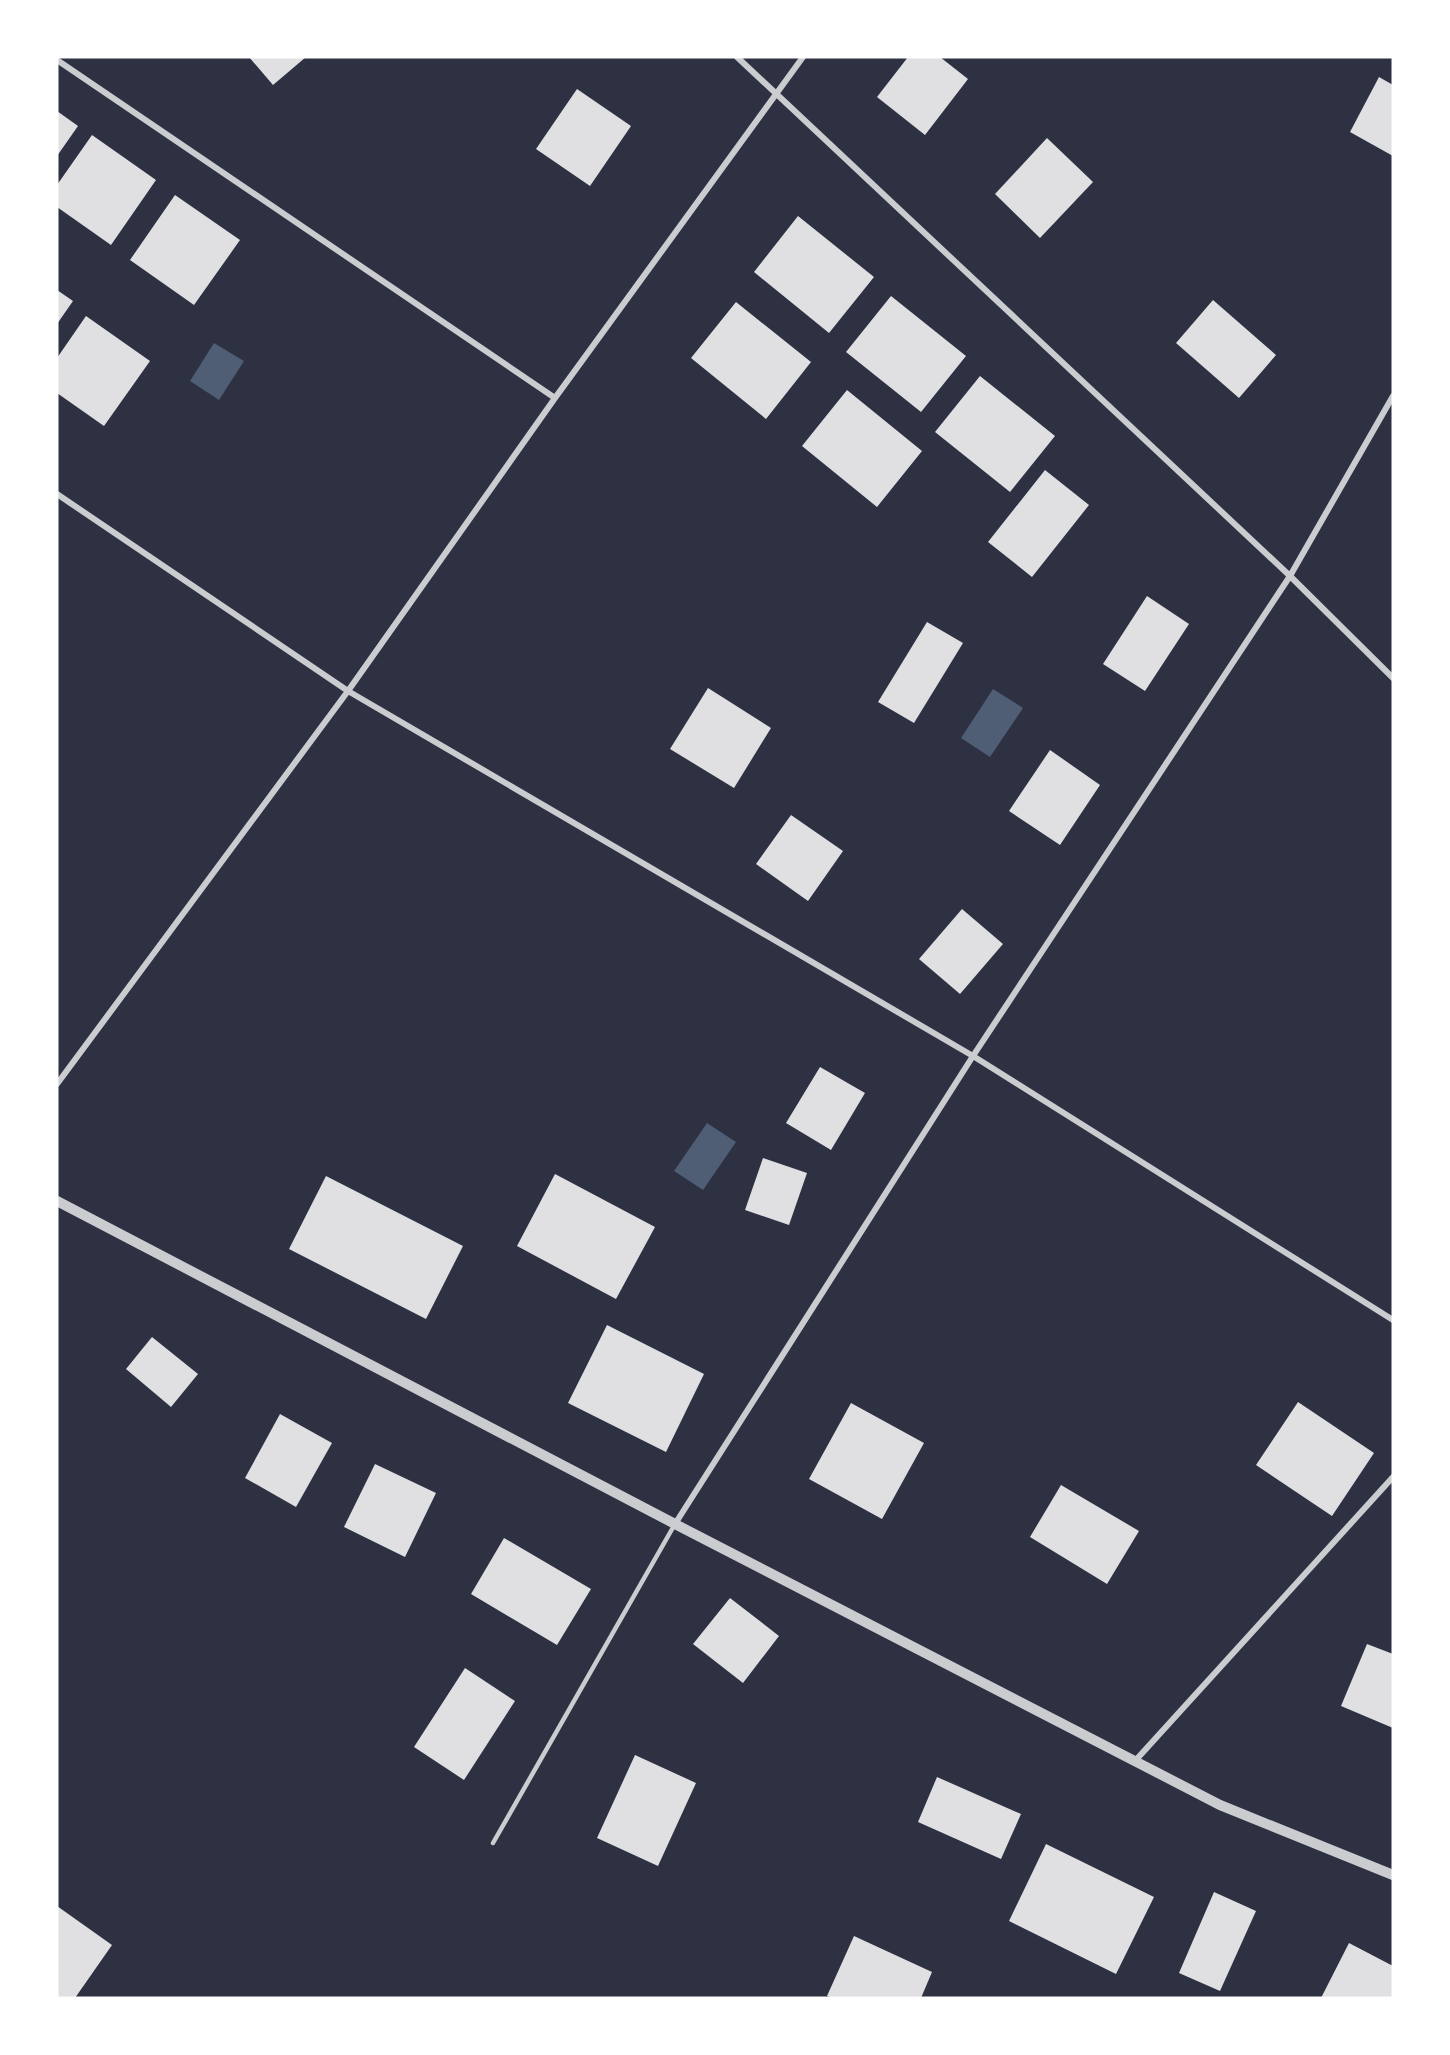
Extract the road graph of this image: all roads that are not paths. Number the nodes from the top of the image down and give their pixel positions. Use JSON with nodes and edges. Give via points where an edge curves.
{"nodes":[{"id":1,"x":737,"y":57,"type":"edge"},
{"id":2,"x":803,"y":57,"type":"edge"},
{"id":3,"x":57,"y":60,"type":"edge"},
{"id":4,"x":777,"y":94,"type":"junction"},
{"id":5,"x":1393,"y":396,"type":"edge"},
{"id":6,"x":555,"y":398,"type":"junction"},
{"id":7,"x":57,"y":494,"type":"edge"},
{"id":8,"x":1290,"y":576,"type":"junction"},
{"id":9,"x":1393,"y":678,"type":"edge"},
{"id":10,"x":348,"y":691,"type":"junction"},
{"id":11,"x":973,"y":1056,"type":"junction"},
{"id":12,"x":57,"y":1084,"type":"edge"},
{"id":13,"x":57,"y":1201,"type":"edge"},
{"id":14,"x":1393,"y":1320,"type":"edge"},
{"id":15,"x":1393,"y":1477,"type":"edge"},
{"id":16,"x":675,"y":1524,"type":"junction"},
{"id":17,"x":1135,"y":1761,"type":"junction"},
{"id":18,"x":493,"y":1843,"type":"dead end"},
{"id":19,"x":1393,"y":1875,"type":"edge"}],
"edges":[{"from":1,"to":4,"type":"street"},
{"from":2,"to":4,"type":"street"},
{"from":3,"to":6,"type":"street"},
{"from":4,"to":6,"type":"street"},
{"from":4,"to":8,"type":"street"},
{"from":5,"to":8,"type":"street"},
{"from":6,"to":10,"type":"street"},
{"from":7,"to":10,"type":"street"},
{"from":8,"to":9,"type":"street"},
{"from":8,"to":11,"type":"street"},
{"from":10,"to":11,"type":"street"},
{"from":10,"to":12,"type":"street"},
{"from":11,"to":14,"type":"street"},
{"from":11,"to":16,"type":"street"},
{"from":13,"to":16,"type":"street"},
{"from":15,"to":17,"type":"street"},
{"from":16,"to":17,"type":"street"},
{"from":16,"to":18,"type":"lane"},
{"from":17,"to":19,"type":"street","via":[[1220,1805]]}]}
